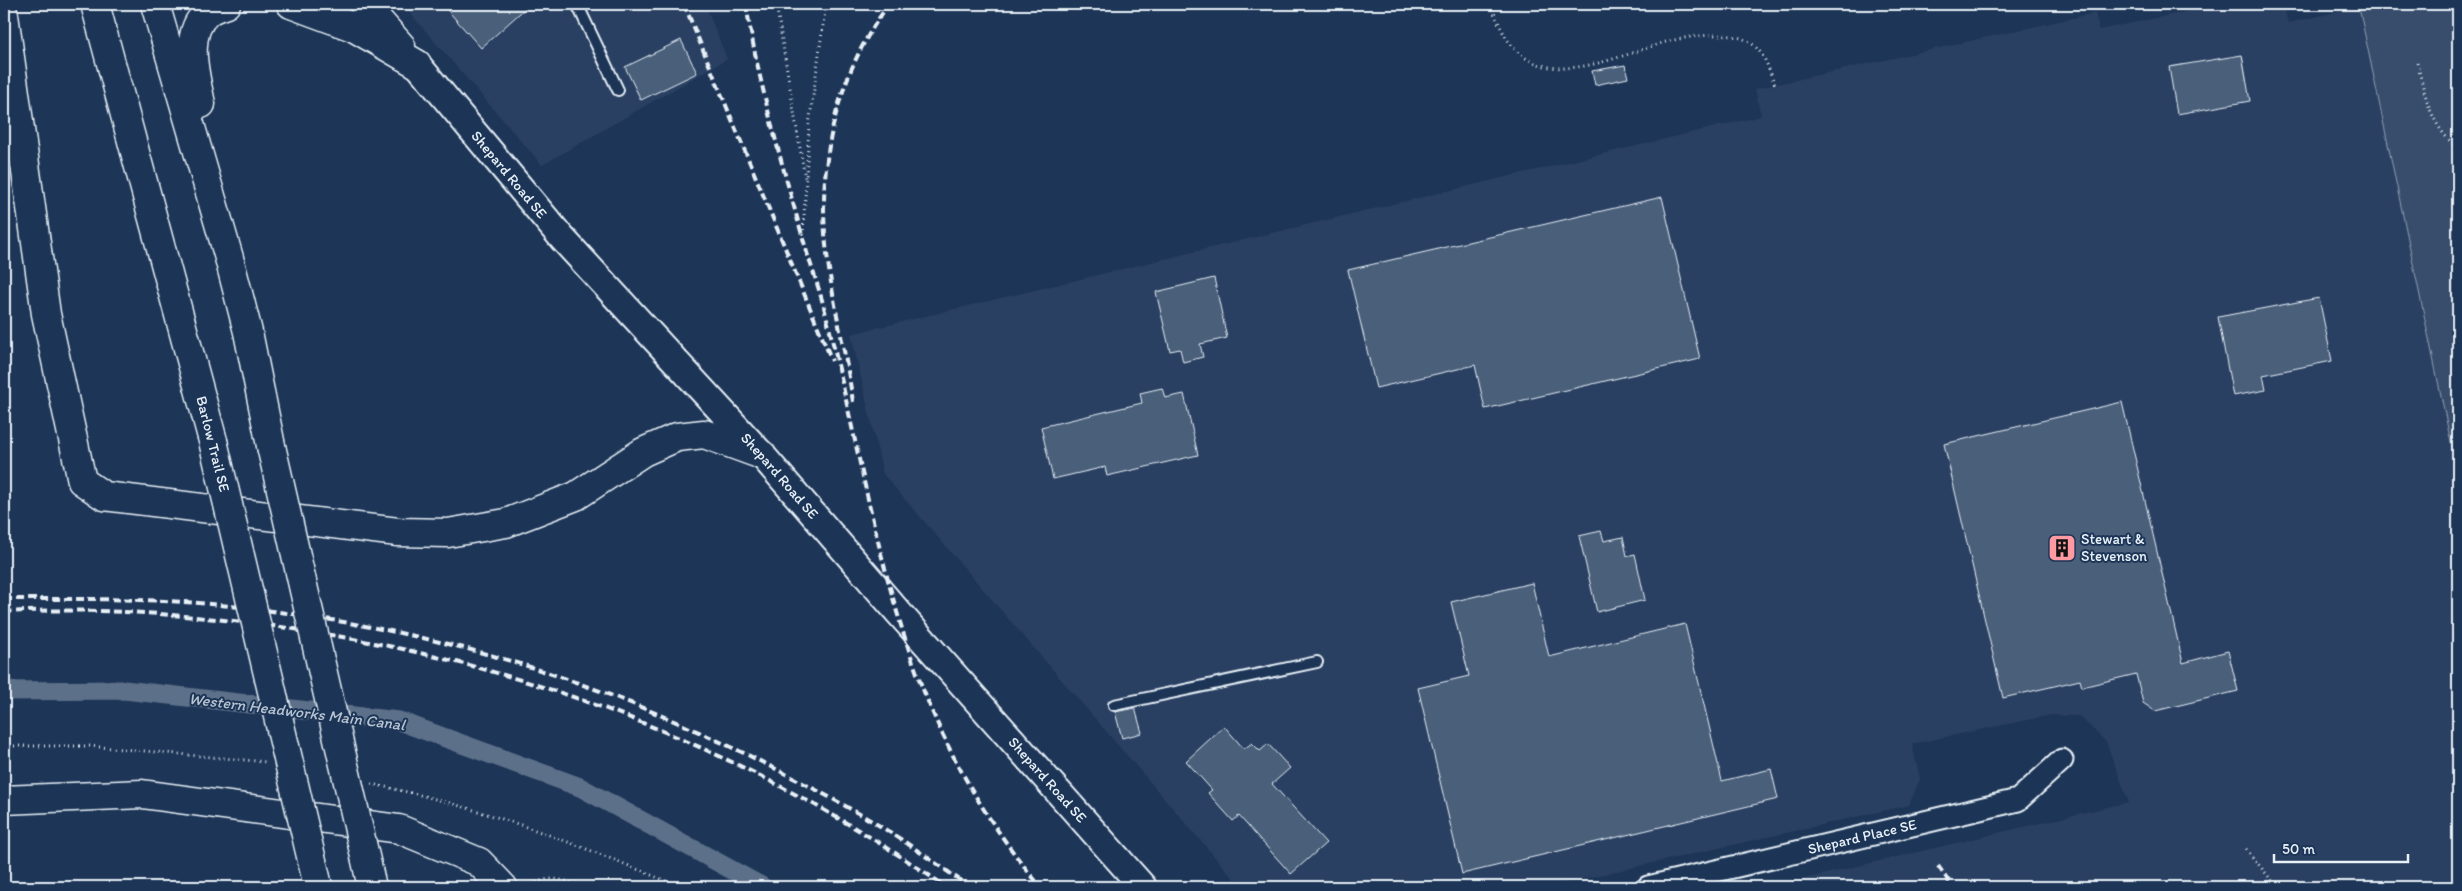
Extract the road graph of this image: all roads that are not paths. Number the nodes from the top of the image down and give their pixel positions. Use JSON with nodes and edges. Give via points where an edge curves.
{"nodes":[{"id":1,"x":95,"y":4,"type":"edge"},
{"id":2,"x":155,"y":4,"type":"edge"},
{"id":3,"x":226,"y":4,"type":"edge"},
{"id":4,"x":291,"y":4,"type":"edge"},
{"id":5,"x":364,"y":4,"type":"edge"},
{"id":6,"x":577,"y":4,"type":"edge"},
{"id":7,"x":4,"y":15,"type":"edge"},
{"id":8,"x":417,"y":64,"type":"junction"},
{"id":9,"x":618,"y":90,"type":"dead end"},
{"id":10,"x":229,"y":258,"type":"junction"},
{"id":11,"x":762,"y":455,"type":"junction"},
{"id":12,"x":1317,"y":662,"type":"dead end"},
{"id":13,"x":1114,"y":705,"type":"dead end"},
{"id":14,"x":2062,"y":760,"type":"dead end"},
{"id":15,"x":4,"y":800,"type":"edge"},
{"id":16,"x":318,"y":887,"type":"edge"},
{"id":17,"x":372,"y":887,"type":"edge"},
{"id":18,"x":503,"y":887,"type":"edge"},
{"id":19,"x":1143,"y":887,"type":"edge"},
{"id":20,"x":1648,"y":887,"type":"edge"}],
"edges":[{"from":1,"to":16,"type":"main road","name":"Barlow Trail SE","bridge":true,"via":[[214,441]]},
{"from":2,"to":10,"type":"main road"},
{"from":3,"to":10,"type":"main road","via":[[208,12],[195,30],[193,63],[230,222]]},
{"from":4,"to":8,"type":"main road","via":[[353,27]]},
{"from":5,"to":8,"type":"main road"},
{"from":6,"to":9,"type":"lane"},
{"from":7,"to":11,"type":"main road","via":[[46,314],[82,481],[104,496],[398,532],[448,533],[506,523],[576,496],[643,452],[677,437],[704,434]]},
{"from":8,"to":11,"type":"street","name":"Shepard Road SE","via":[[562,238]]},
{"from":10,"to":17,"type":"main road","bridge":true},
{"from":11,"to":19,"type":"street","name":"Shepard Road SE"},
{"from":12,"to":13,"type":"lane"},
{"from":14,"to":20,"type":"street","name":"Shepard Place SE","via":[[2018,800]]},
{"from":15,"to":18,"type":"main road","via":[[142,794],[399,829],[479,862]]}]}
